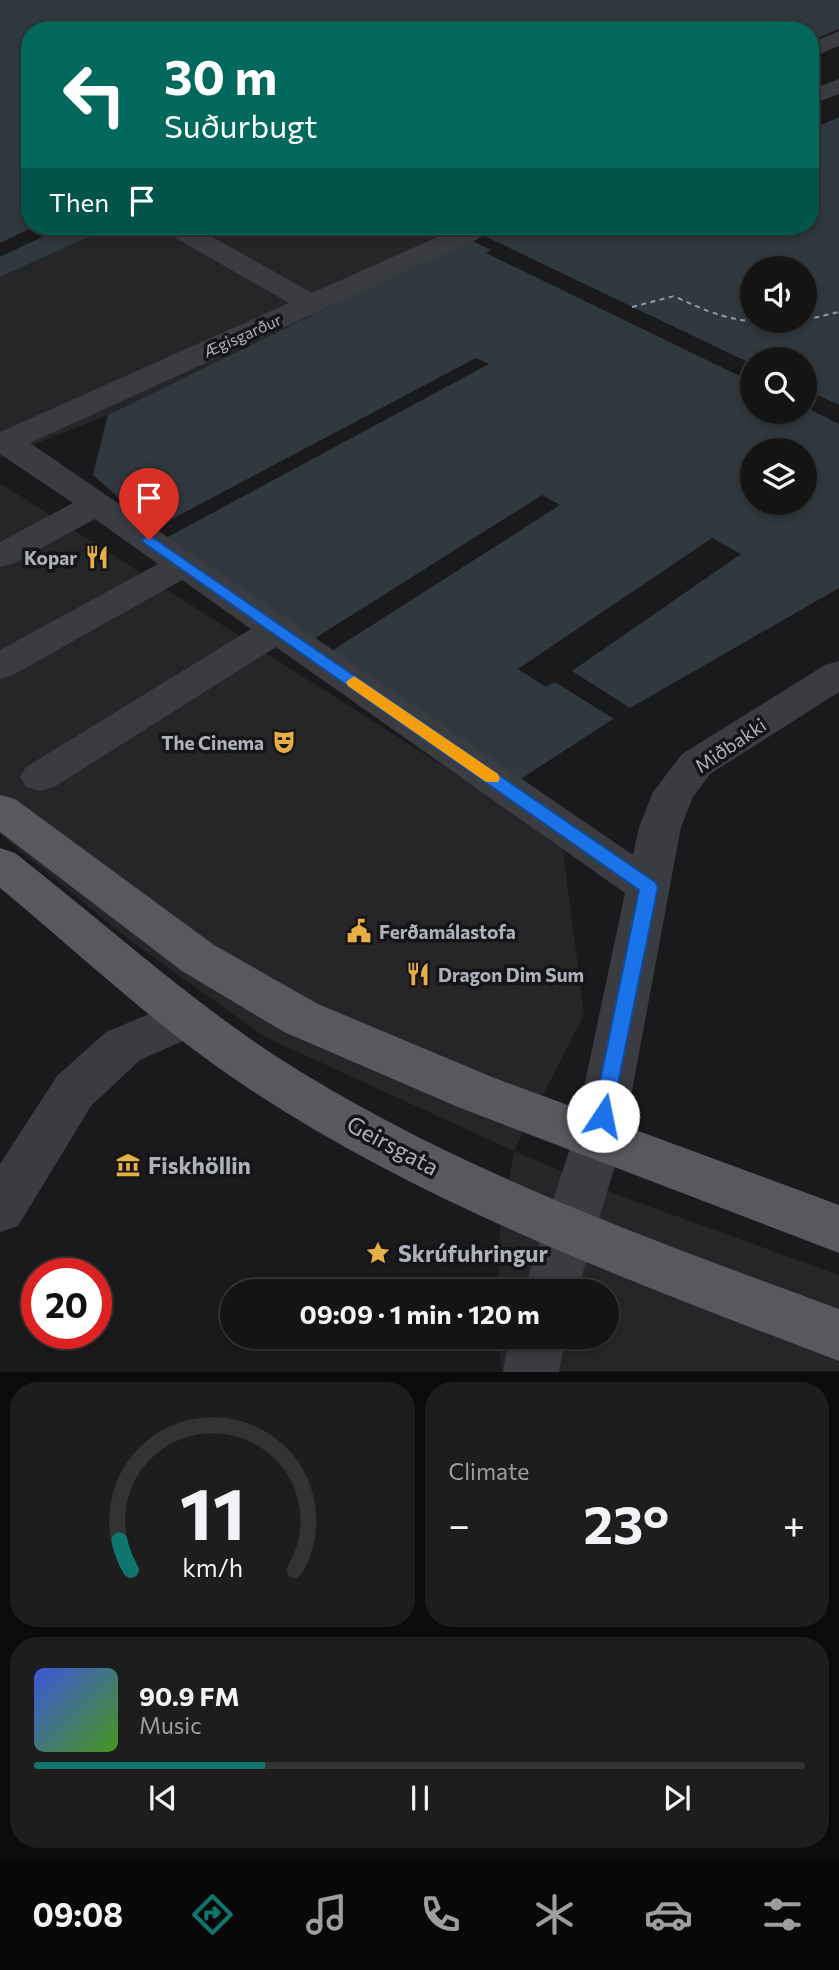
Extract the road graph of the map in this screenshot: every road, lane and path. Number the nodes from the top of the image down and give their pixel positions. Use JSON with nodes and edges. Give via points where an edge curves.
{"nodes":[{"id":1,"x":839,"y":38,"type":"edge"},
{"id":2,"x":819,"y":47,"type":"edge"},
{"id":3,"x":839,"y":86,"type":"edge"},
{"id":4,"x":819,"y":95,"type":"edge"},
{"id":5,"x":190,"y":235,"type":"edge"},
{"id":6,"x":464,"y":235,"type":"edge"},
{"id":7,"x":311,"y":304,"type":"junction"},
{"id":8,"x":3,"y":442,"type":"edge"},
{"id":9,"x":98,"y":504,"type":"junction"},
{"id":10,"x":0,"y":556,"type":"edge"},
{"id":11,"x":184,"y":564,"type":"junction"},
{"id":12,"x":278,"y":629,"type":"junction"},
{"id":13,"x":0,"y":666,"type":"edge"},
{"id":14,"x":839,"y":674,"type":"edge"},
{"id":15,"x":40,"y":777,"type":"dead end"},
{"id":16,"x":0,"y":810,"type":"edge"},
{"id":17,"x":0,"y":864,"type":"edge"},
{"id":18,"x":649,"y":887,"type":"junction"},
{"id":19,"x":186,"y":1018,"type":"junction"},
{"id":20,"x":598,"y":1139,"type":"junction"},
{"id":21,"x":0,"y":1209,"type":"edge"},
{"id":22,"x":570,"y":1227,"type":"junction"},
{"id":23,"x":839,"y":1229,"type":"edge"},
{"id":24,"x":554,"y":1279,"type":"edge"},
{"id":25,"x":839,"y":1335,"type":"edge"},
{"id":26,"x":535,"y":1349,"type":"edge"},
{"id":27,"x":531,"y":1371,"type":"edge"}],
"edges":[{"from":1,"to":2,"type":"street"},
{"from":3,"to":4,"type":"street"},
{"from":5,"to":7,"type":"street"},
{"from":6,"to":7,"type":"street","name":"Ægisgarður"},
{"from":7,"to":8,"type":"street","name":"Ægisgarður"},
{"from":8,"to":9,"type":"street"},
{"from":9,"to":10,"type":"street"},
{"from":9,"to":11,"type":"street"},
{"from":11,"to":12,"type":"street"},
{"from":11,"to":13,"type":"street"},
{"from":12,"to":15,"type":"street"},
{"from":12,"to":18,"type":"street"},
{"from":14,"to":18,"type":"street","name":"Miðbakki","via":[[695,765],[674,792],[660,827]]},
{"from":16,"to":20,"type":"main road","via":[[198,958],[302,1017]]},
{"from":17,"to":19,"type":"main road","name":"Geirsgata"},
{"from":18,"to":20,"type":"street","name":"Miðbakki"},
{"from":19,"to":21,"type":"street","via":[[123,1046],[74,1091]]},
{"from":19,"to":22,"type":"main road","name":"Geirsgata","via":[[296,1093],[433,1167]]},
{"from":20,"to":22,"type":"street","name":"Miðbakki"},
{"from":20,"to":23,"type":"main road"},
{"from":22,"to":24,"type":"street","name":"Miðbakki"},
{"from":22,"to":25,"type":"main road","name":"Geirsgata"},
{"from":26,"to":27,"type":"street"}]}
